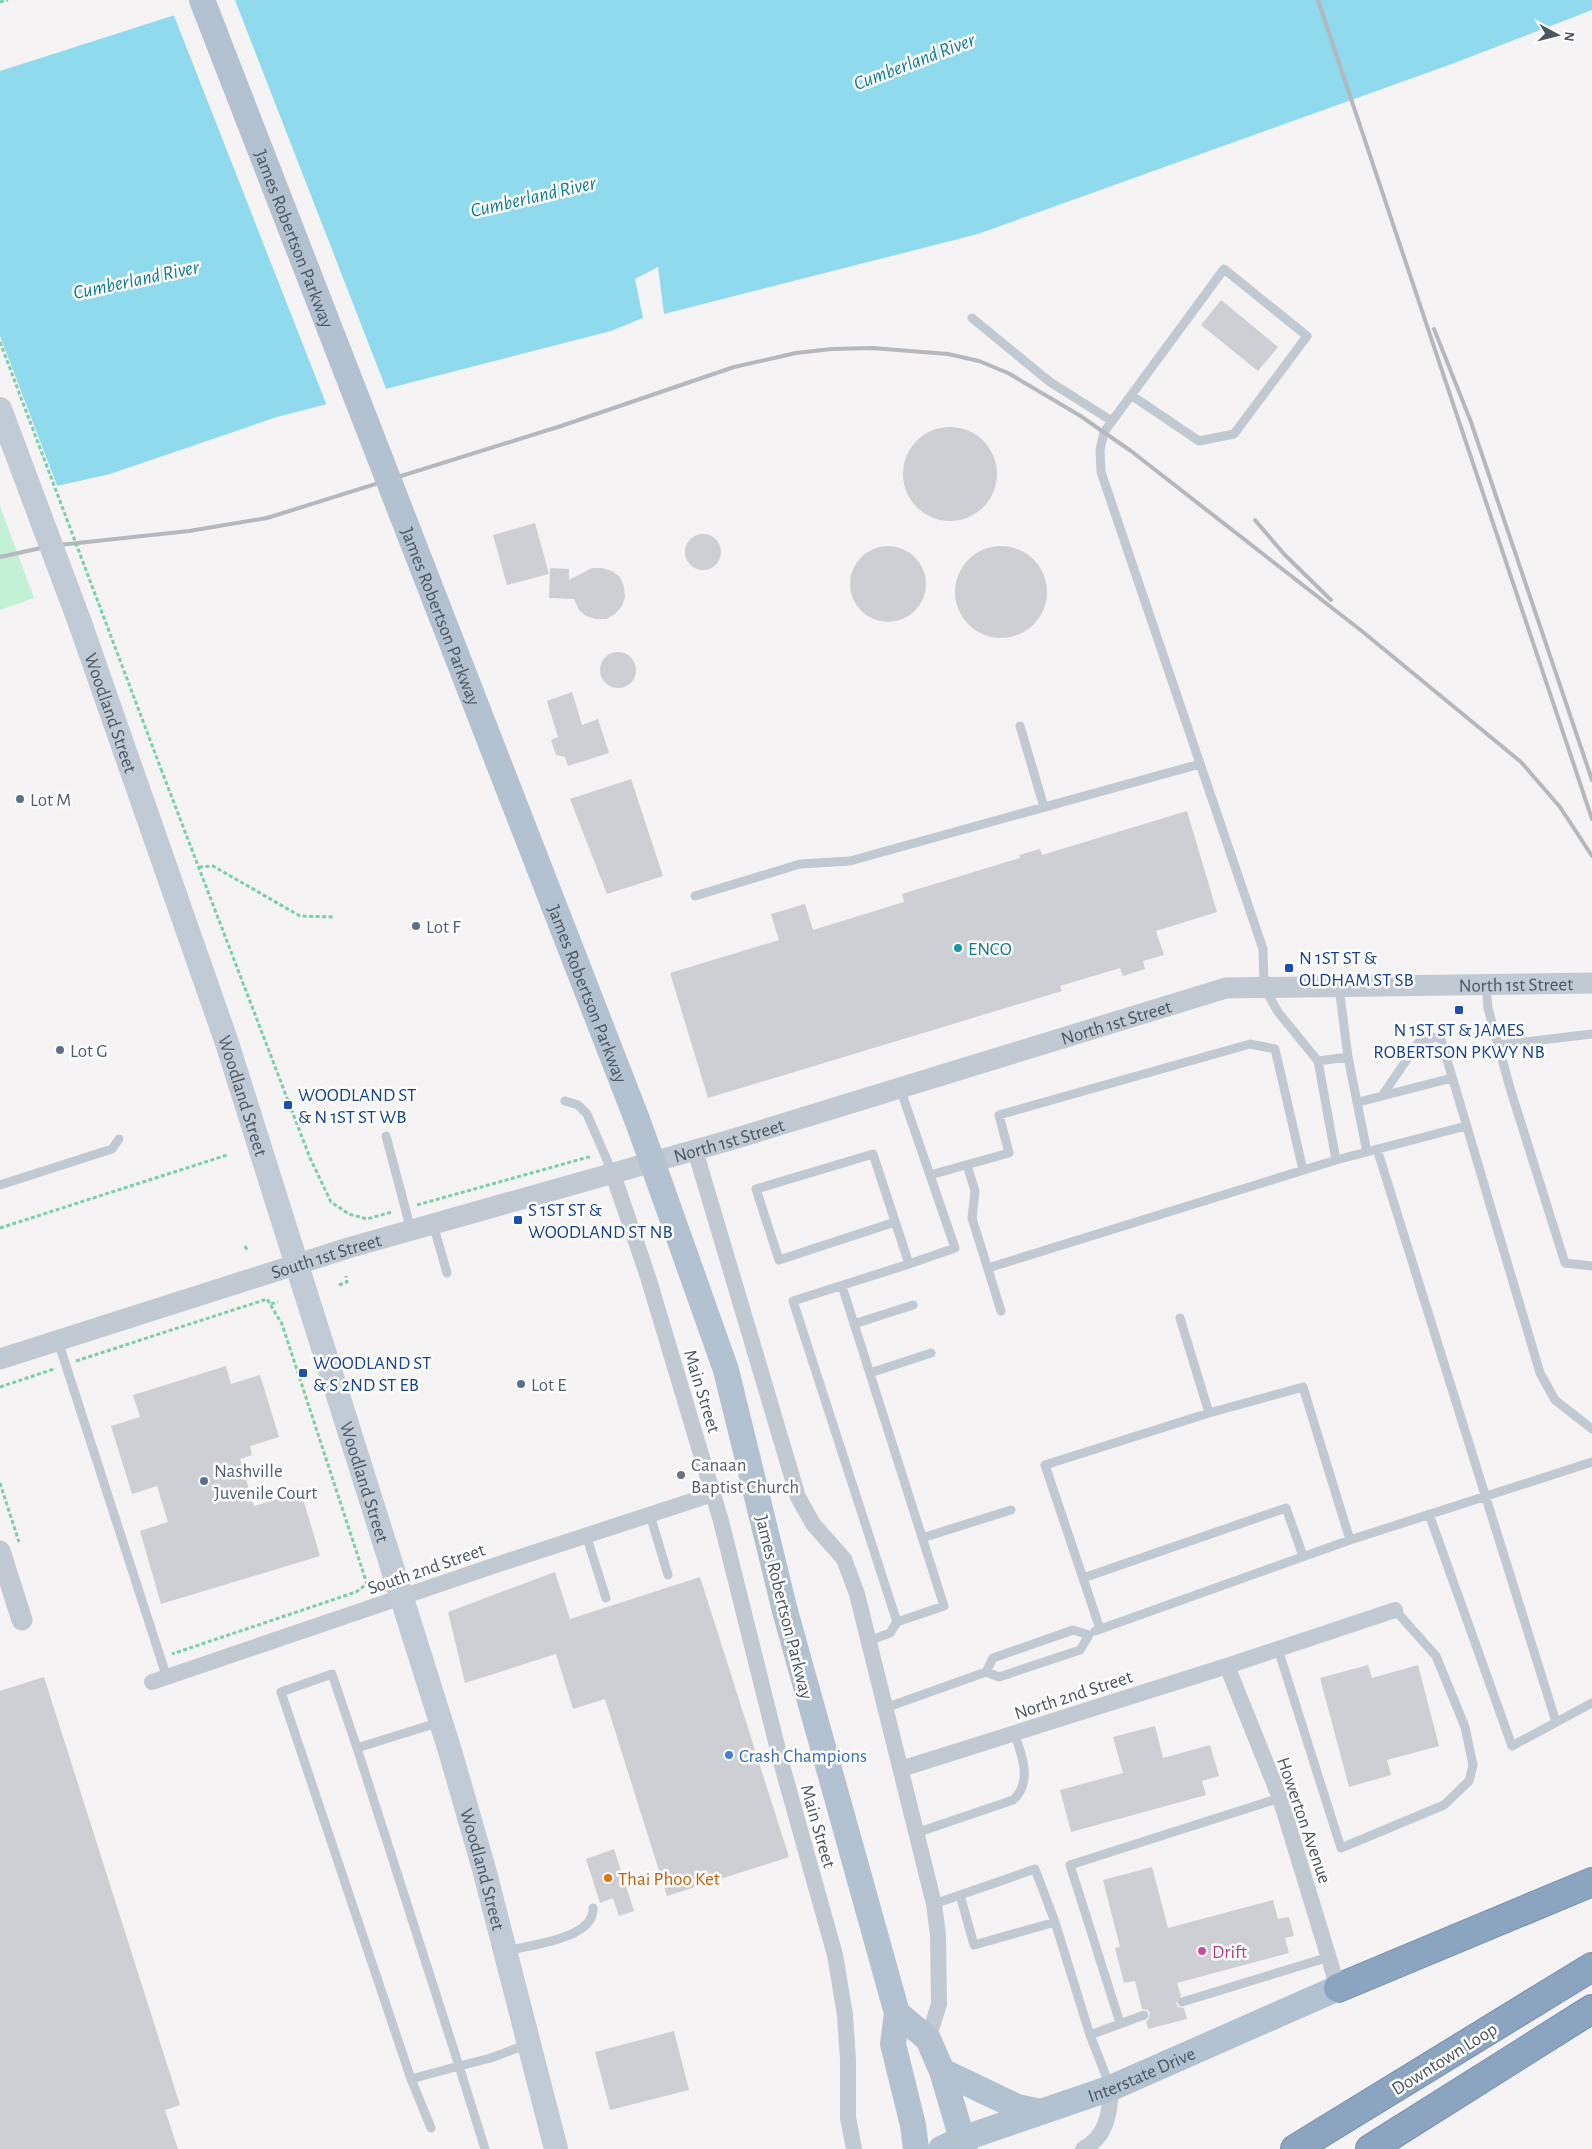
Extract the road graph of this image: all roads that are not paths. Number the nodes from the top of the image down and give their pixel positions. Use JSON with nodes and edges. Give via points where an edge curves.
{"nodes":[{"id":1,"x":202,"y":0,"type":"edge"},
{"id":2,"x":972,"y":318,"type":"dead end"},
{"id":3,"x":1131,"y":395,"type":"junction"},
{"id":4,"x":0,"y":409,"type":"edge"},
{"id":5,"x":1112,"y":421,"type":"junction"},
{"id":6,"x":1020,"y":726,"type":"dead end"},
{"id":7,"x":1200,"y":764,"type":"junction"},
{"id":8,"x":1044,"y":807,"type":"junction"},
{"id":9,"x":695,"y":896,"type":"dead end"},
{"id":10,"x":1592,"y":983,"type":"edge"},
{"id":11,"x":1486,"y":984,"type":"junction"},
{"id":12,"x":1339,"y":986,"type":"junction"},
{"id":13,"x":1264,"y":987,"type":"junction"},
{"id":14,"x":1592,"y":1034,"type":"edge"},
{"id":15,"x":1498,"y":1045,"type":"junction"},
{"id":16,"x":1348,"y":1057,"type":"junction"},
{"id":17,"x":1318,"y":1061,"type":"junction"},
{"id":18,"x":1452,"y":1078,"type":"junction"},
{"id":19,"x":900,"y":1088,"type":"junction"},
{"id":20,"x":1382,"y":1096,"type":"junction"},
{"id":21,"x":565,"y":1101,"type":"dead end"},
{"id":22,"x":1359,"y":1102,"type":"junction"},
{"id":23,"x":1466,"y":1126,"type":"junction"},
{"id":24,"x":386,"y":1136,"type":"dead end"},
{"id":25,"x":119,"y":1139,"type":"dead end"},
{"id":26,"x":1377,"y":1149,"type":"junction"},
{"id":27,"x":696,"y":1150,"type":"junction"},
{"id":28,"x":1367,"y":1152,"type":"junction"},
{"id":29,"x":1336,"y":1160,"type":"junction"},
{"id":30,"x":657,"y":1161,"type":"joint"},
{"id":31,"x":967,"y":1165,"type":"junction"},
{"id":32,"x":1303,"y":1170,"type":"junction"},
{"id":33,"x":613,"y":1174,"type":"junction"},
{"id":34,"x":930,"y":1175,"type":"junction"},
{"id":35,"x":0,"y":1185,"type":"edge"},
{"id":36,"x":895,"y":1222,"type":"junction"},
{"id":37,"x":433,"y":1224,"type":"junction"},
{"id":38,"x":411,"y":1230,"type":"junction"},
{"id":39,"x":298,"y":1264,"type":"junction"},
{"id":40,"x":909,"y":1264,"type":"junction"},
{"id":41,"x":1592,"y":1266,"type":"edge"},
{"id":42,"x":988,"y":1268,"type":"junction"},
{"id":43,"x":447,"y":1273,"type":"dead end"},
{"id":44,"x":842,"y":1286,"type":"junction"},
{"id":45,"x":913,"y":1305,"type":"dead end"},
{"id":46,"x":1001,"y":1311,"type":"dead end"},
{"id":47,"x":1180,"y":1318,"type":"dead end"},
{"id":48,"x":854,"y":1324,"type":"junction"},
{"id":49,"x":58,"y":1341,"type":"junction"},
{"id":50,"x":931,"y":1353,"type":"dead end"},
{"id":51,"x":0,"y":1359,"type":"edge"},
{"id":52,"x":870,"y":1373,"type":"junction"},
{"id":53,"x":1209,"y":1413,"type":"junction"},
{"id":54,"x":1592,"y":1428,"type":"edge"},
{"id":55,"x":1592,"y":1462,"type":"edge"},
{"id":56,"x":713,"y":1494,"type":"junction"},
{"id":57,"x":1485,"y":1496,"type":"junction"},
{"id":58,"x":1011,"y":1510,"type":"dead end"},
{"id":59,"x":1430,"y":1514,"type":"junction"},
{"id":60,"x":650,"y":1515,"type":"junction"},
{"id":61,"x":586,"y":1535,"type":"junction"},
{"id":62,"x":922,"y":1538,"type":"junction"},
{"id":63,"x":1350,"y":1540,"type":"junction"},
{"id":64,"x":0,"y":1551,"type":"edge"},
{"id":65,"x":1303,"y":1556,"type":"junction"},
{"id":66,"x":668,"y":1575,"type":"dead end"},
{"id":67,"x":1083,"y":1578,"type":"junction"},
{"id":68,"x":402,"y":1598,"type":"junction"},
{"id":69,"x":606,"y":1598,"type":"dead end"},
{"id":70,"x":1395,"y":1610,"type":"joint"},
{"id":71,"x":22,"y":1620,"type":"dead end"},
{"id":72,"x":897,"y":1622,"type":"junction"},
{"id":73,"x":1100,"y":1628,"type":"junction"},
{"id":74,"x":1089,"y":1635,"type":"junction"},
{"id":75,"x":868,"y":1641,"type":"junction"},
{"id":76,"x":1278,"y":1650,"type":"junction"},
{"id":77,"x":1227,"y":1666,"type":"junction"},
{"id":78,"x":986,"y":1672,"type":"junction"},
{"id":79,"x":159,"y":1680,"type":"joint"},
{"id":80,"x":1592,"y":1703,"type":"edge"},
{"id":81,"x":885,"y":1708,"type":"junction"},
{"id":82,"x":440,"y":1722,"type":"junction"},
{"id":83,"x":1556,"y":1722,"type":"junction"},
{"id":84,"x":1014,"y":1733,"type":"junction"},
{"id":85,"x":357,"y":1748,"type":"junction"},
{"id":86,"x":901,"y":1769,"type":"junction"},
{"id":87,"x":1280,"y":1798,"type":"junction"},
{"id":88,"x":916,"y":1833,"type":"junction"},
{"id":89,"x":1592,"y":1882,"type":"edge"},
{"id":90,"x":960,"y":1895,"type":"junction"},
{"id":91,"x":934,"y":1904,"type":"junction"},
{"id":92,"x":593,"y":1908,"type":"dead end"},
{"id":93,"x":1055,"y":1922,"type":"junction"},
{"id":94,"x":506,"y":1951,"type":"junction"},
{"id":95,"x":1329,"y":1957,"type":"junction"},
{"id":96,"x":1592,"y":1967,"type":"edge"},
{"id":97,"x":1338,"y":1988,"type":"junction"},
{"id":98,"x":1182,"y":2002,"type":"dead end"},
{"id":99,"x":1592,"y":2009,"type":"edge"},
{"id":100,"x":897,"y":2013,"type":"junction"},
{"id":101,"x":1144,"y":2015,"type":"dead end"},
{"id":102,"x":1120,"y":2023,"type":"junction"},
{"id":103,"x":1090,"y":2035,"type":"junction"},
{"id":104,"x":928,"y":2040,"type":"junction"},
{"id":105,"x":528,"y":2044,"type":"junction"},
{"id":106,"x":458,"y":2066,"type":"junction"},
{"id":107,"x":942,"y":2071,"type":"junction"},
{"id":108,"x":411,"y":2079,"type":"junction"},
{"id":109,"x":1110,"y":2088,"type":"junction"},
{"id":110,"x":1041,"y":2112,"type":"junction"},
{"id":111,"x":431,"y":2128,"type":"dead end"},
{"id":112,"x":956,"y":2146,"type":"edge"},
{"id":113,"x":485,"y":2149,"type":"edge"},
{"id":114,"x":556,"y":2149,"type":"edge"},
{"id":115,"x":854,"y":2149,"type":"edge"},
{"id":116,"x":916,"y":2149,"type":"edge"},
{"id":117,"x":1083,"y":2149,"type":"edge"},
{"id":118,"x":1295,"y":2149,"type":"edge"},
{"id":119,"x":1370,"y":2149,"type":"edge"}],
"edges":[{"from":1,"to":100,"type":"main road","name":"James Robertson Parkway","bridge":true,"via":[[638,1122],[726,1370],[786,1611]]},
{"from":2,"to":5,"type":"lane","via":[[1050,382]]},
{"from":3,"to":3,"type":"lane","via":[[1199,441],[1224,438],[1234,434],[1307,336],[1224,268]]},
{"from":3,"to":5,"type":"lane"},
{"from":4,"to":39,"type":"main road","name":"Woodland Street","bridge":true,"via":[[80,622],[212,999]]},
{"from":5,"to":7,"type":"lane","via":[[1104,432],[1100,450],[1101,472]]},
{"from":6,"to":8,"type":"lane"},
{"from":7,"to":8,"type":"lane"},
{"from":7,"to":13,"type":"lane","via":[[1263,949]]},
{"from":8,"to":9,"type":"lane","via":[[850,861],[800,864]]},
{"from":10,"to":11,"type":"street","name":"North 1st Street"},
{"from":11,"to":12,"type":"street","name":"North 1st Street"},
{"from":11,"to":15,"type":"lane","via":[[1488,1008]]},
{"from":12,"to":13,"type":"street","name":"North 1st Street"},
{"from":12,"to":16,"type":"lane"},
{"from":13,"to":17,"type":"lane","via":[[1278,1012]]},
{"from":13,"to":19,"type":"street","name":"North 1st Street","via":[[1226,988]]},
{"from":14,"to":15,"type":"lane"},
{"from":15,"to":41,"type":"lane","via":[[1565,1263]]},
{"from":16,"to":17,"type":"lane"},
{"from":16,"to":22,"type":"lane"},
{"from":17,"to":29,"type":"lane"},
{"from":18,"to":20,"type":"lane"},
{"from":18,"to":20,"type":"lane","via":[[1440,1036],[1418,1043]]},
{"from":18,"to":23,"type":"lane"},
{"from":19,"to":27,"type":"street","name":"North 1st Street"},
{"from":19,"to":34,"type":"lane"},
{"from":20,"to":22,"type":"lane"},
{"from":21,"to":33,"type":"lane","via":[[578,1105],[587,1114]]},
{"from":22,"to":28,"type":"lane"},
{"from":23,"to":26,"type":"lane"},
{"from":23,"to":54,"type":"lane","via":[[1540,1373],[1555,1400]]},
{"from":24,"to":38,"type":"lane"},
{"from":25,"to":35,"type":"lane","via":[[112,1149]]},
{"from":26,"to":28,"type":"lane"},
{"from":26,"to":57,"type":"lane"},
{"from":27,"to":30,"type":"street","name":"North 1st Street"},
{"from":27,"to":75,"type":"street","via":[[798,1498],[814,1524],[844,1559],[857,1594]]},
{"from":28,"to":29,"type":"lane"},
{"from":29,"to":32,"type":"lane"},
{"from":30,"to":33,"type":"street","name":"South 1st Street"},
{"from":31,"to":32,"type":"lane","via":[[1009,1153],[999,1115],[1250,1044],[1275,1049]]},
{"from":31,"to":34,"type":"lane"},
{"from":31,"to":42,"type":"lane","via":[[975,1192],[972,1218]]},
{"from":32,"to":42,"type":"lane"},
{"from":33,"to":37,"type":"street","name":"South 1st Street"},
{"from":33,"to":56,"type":"street","name":"Main Street"},
{"from":34,"to":40,"type":"lane","via":[[955,1248]]},
{"from":36,"to":36,"type":"lane","via":[[873,1154],[756,1189],[779,1260]]},
{"from":36,"to":40,"type":"lane"},
{"from":37,"to":38,"type":"street","name":"South 1st Street"},
{"from":37,"to":43,"type":"lane"},
{"from":38,"to":39,"type":"street","name":"South 1st Street"},
{"from":39,"to":49,"type":"street","name":"South 1st Street"},
{"from":39,"to":68,"type":"main road","name":"Woodland Street"},
{"from":40,"to":44,"type":"lane"},
{"from":42,"to":46,"type":"lane"},
{"from":44,"to":48,"type":"lane"},
{"from":44,"to":72,"type":"lane","via":[[793,1301]]},
{"from":45,"to":48,"type":"lane"},
{"from":47,"to":53,"type":"lane"},
{"from":48,"to":52,"type":"lane"},
{"from":49,"to":51,"type":"street","name":"South 1st Street"},
{"from":49,"to":79,"type":"lane","via":[[160,1658]]},
{"from":50,"to":52,"type":"lane"},
{"from":52,"to":62,"type":"lane"},
{"from":53,"to":63,"type":"lane","via":[[1303,1387]]},
{"from":53,"to":67,"type":"lane","via":[[1045,1465]]},
{"from":55,"to":57,"type":"lane"},
{"from":56,"to":60,"type":"street","name":"South 2nd Street"},
{"from":56,"to":115,"type":"street","name":"Main Street","via":[[778,1754],[836,1962],[847,2039],[848,2118]]},
{"from":57,"to":59,"type":"lane"},
{"from":57,"to":83,"type":"lane"},
{"from":58,"to":62,"type":"lane"},
{"from":59,"to":63,"type":"lane"},
{"from":59,"to":83,"type":"lane","via":[[1512,1746]]},
{"from":60,"to":61,"type":"street","name":"South 2nd Street"},
{"from":60,"to":66,"type":"lane"},
{"from":61,"to":68,"type":"street","name":"South 2nd Street"},
{"from":61,"to":69,"type":"lane"},
{"from":62,"to":72,"type":"lane","via":[[944,1606]]},
{"from":63,"to":65,"type":"lane"},
{"from":64,"to":71,"type":"street"},
{"from":65,"to":67,"type":"lane","via":[[1286,1508]]},
{"from":65,"to":73,"type":"lane"},
{"from":67,"to":73,"type":"lane"},
{"from":68,"to":79,"type":"street","name":"South 2nd Street"},
{"from":68,"to":82,"type":"main road","name":"Woodland Street"},
{"from":70,"to":76,"type":"street","name":"North 2nd Street"},
{"from":70,"to":76,"type":"lane","via":[[1436,1656],[1464,1726],[1473,1765],[1469,1780],[1444,1806],[1342,1848]]},
{"from":72,"to":75,"type":"lane","via":[[890,1633]]},
{"from":73,"to":74,"type":"lane"},
{"from":74,"to":78,"type":"lane","via":[[1080,1650],[999,1677]]},
{"from":74,"to":78,"type":"lane","via":[[1073,1630],[993,1658]]},
{"from":75,"to":81,"type":"street"},
{"from":76,"to":77,"type":"street","name":"North 2nd Street"},
{"from":77,"to":84,"type":"street","name":"North 2nd Street"},
{"from":77,"to":87,"type":"street","name":"Howerton Avenue"},
{"from":78,"to":81,"type":"lane"},
{"from":80,"to":83,"type":"lane"},
{"from":81,"to":86,"type":"street"},
{"from":82,"to":85,"type":"lane"},
{"from":82,"to":94,"type":"main road","name":"Woodland Street"},
{"from":84,"to":86,"type":"street","name":"North 2nd Street"},
{"from":84,"to":88,"type":"lane","via":[[1024,1760],[1020,1794],[1012,1800]]},
{"from":85,"to":106,"type":"lane"},
{"from":85,"to":108,"type":"lane","via":[[332,1674],[281,1692]]},
{"from":86,"to":88,"type":"street"},
{"from":87,"to":95,"type":"street","name":"Howerton Avenue"},
{"from":87,"to":102,"type":"lane","via":[[1070,1865]]},
{"from":88,"to":91,"type":"street"},
{"from":89,"to":97,"type":"highway"},
{"from":90,"to":91,"type":"lane"},
{"from":90,"to":93,"type":"lane","via":[[1035,1869]]},
{"from":90,"to":93,"type":"lane","via":[[974,1945]]},
{"from":91,"to":104,"type":"street","via":[[939,2004]]},
{"from":92,"to":94,"type":"lane","via":[[590,1922],[577,1933]]},
{"from":93,"to":103,"type":"lane"},
{"from":94,"to":105,"type":"main road","name":"Woodland Street"},
{"from":95,"to":97,"type":"street","name":"Howerton Avenue"},
{"from":95,"to":98,"type":"lane"},
{"from":96,"to":118,"type":"highway","name":"Downtown Loop"},
{"from":97,"to":109,"type":"main road","name":"Interstate Drive"},
{"from":99,"to":119,"type":"highway","name":"Downtown Loop"},
{"from":100,"to":104,"type":"main road"},
{"from":100,"to":116,"type":"main road","name":"James Robertson Parkway","via":[[893,2044]]},
{"from":101,"to":102,"type":"lane"},
{"from":102,"to":103,"type":"lane"},
{"from":103,"to":109,"type":"lane"},
{"from":104,"to":107,"type":"main road"},
{"from":105,"to":106,"type":"lane"},
{"from":105,"to":114,"type":"main road","name":"Woodland Street"},
{"from":106,"to":108,"type":"lane"},
{"from":106,"to":113,"type":"lane"},
{"from":107,"to":110,"type":"main road","via":[[1017,2107]]},
{"from":107,"to":112,"type":"main road"},
{"from":108,"to":111,"type":"lane"},
{"from":109,"to":110,"type":"main road","name":"Interstate Drive"},
{"from":109,"to":117,"type":"street","via":[[1106,2125],[1100,2135]]},
{"from":110,"to":112,"type":"main road","name":"Interstate Drive"}]}
